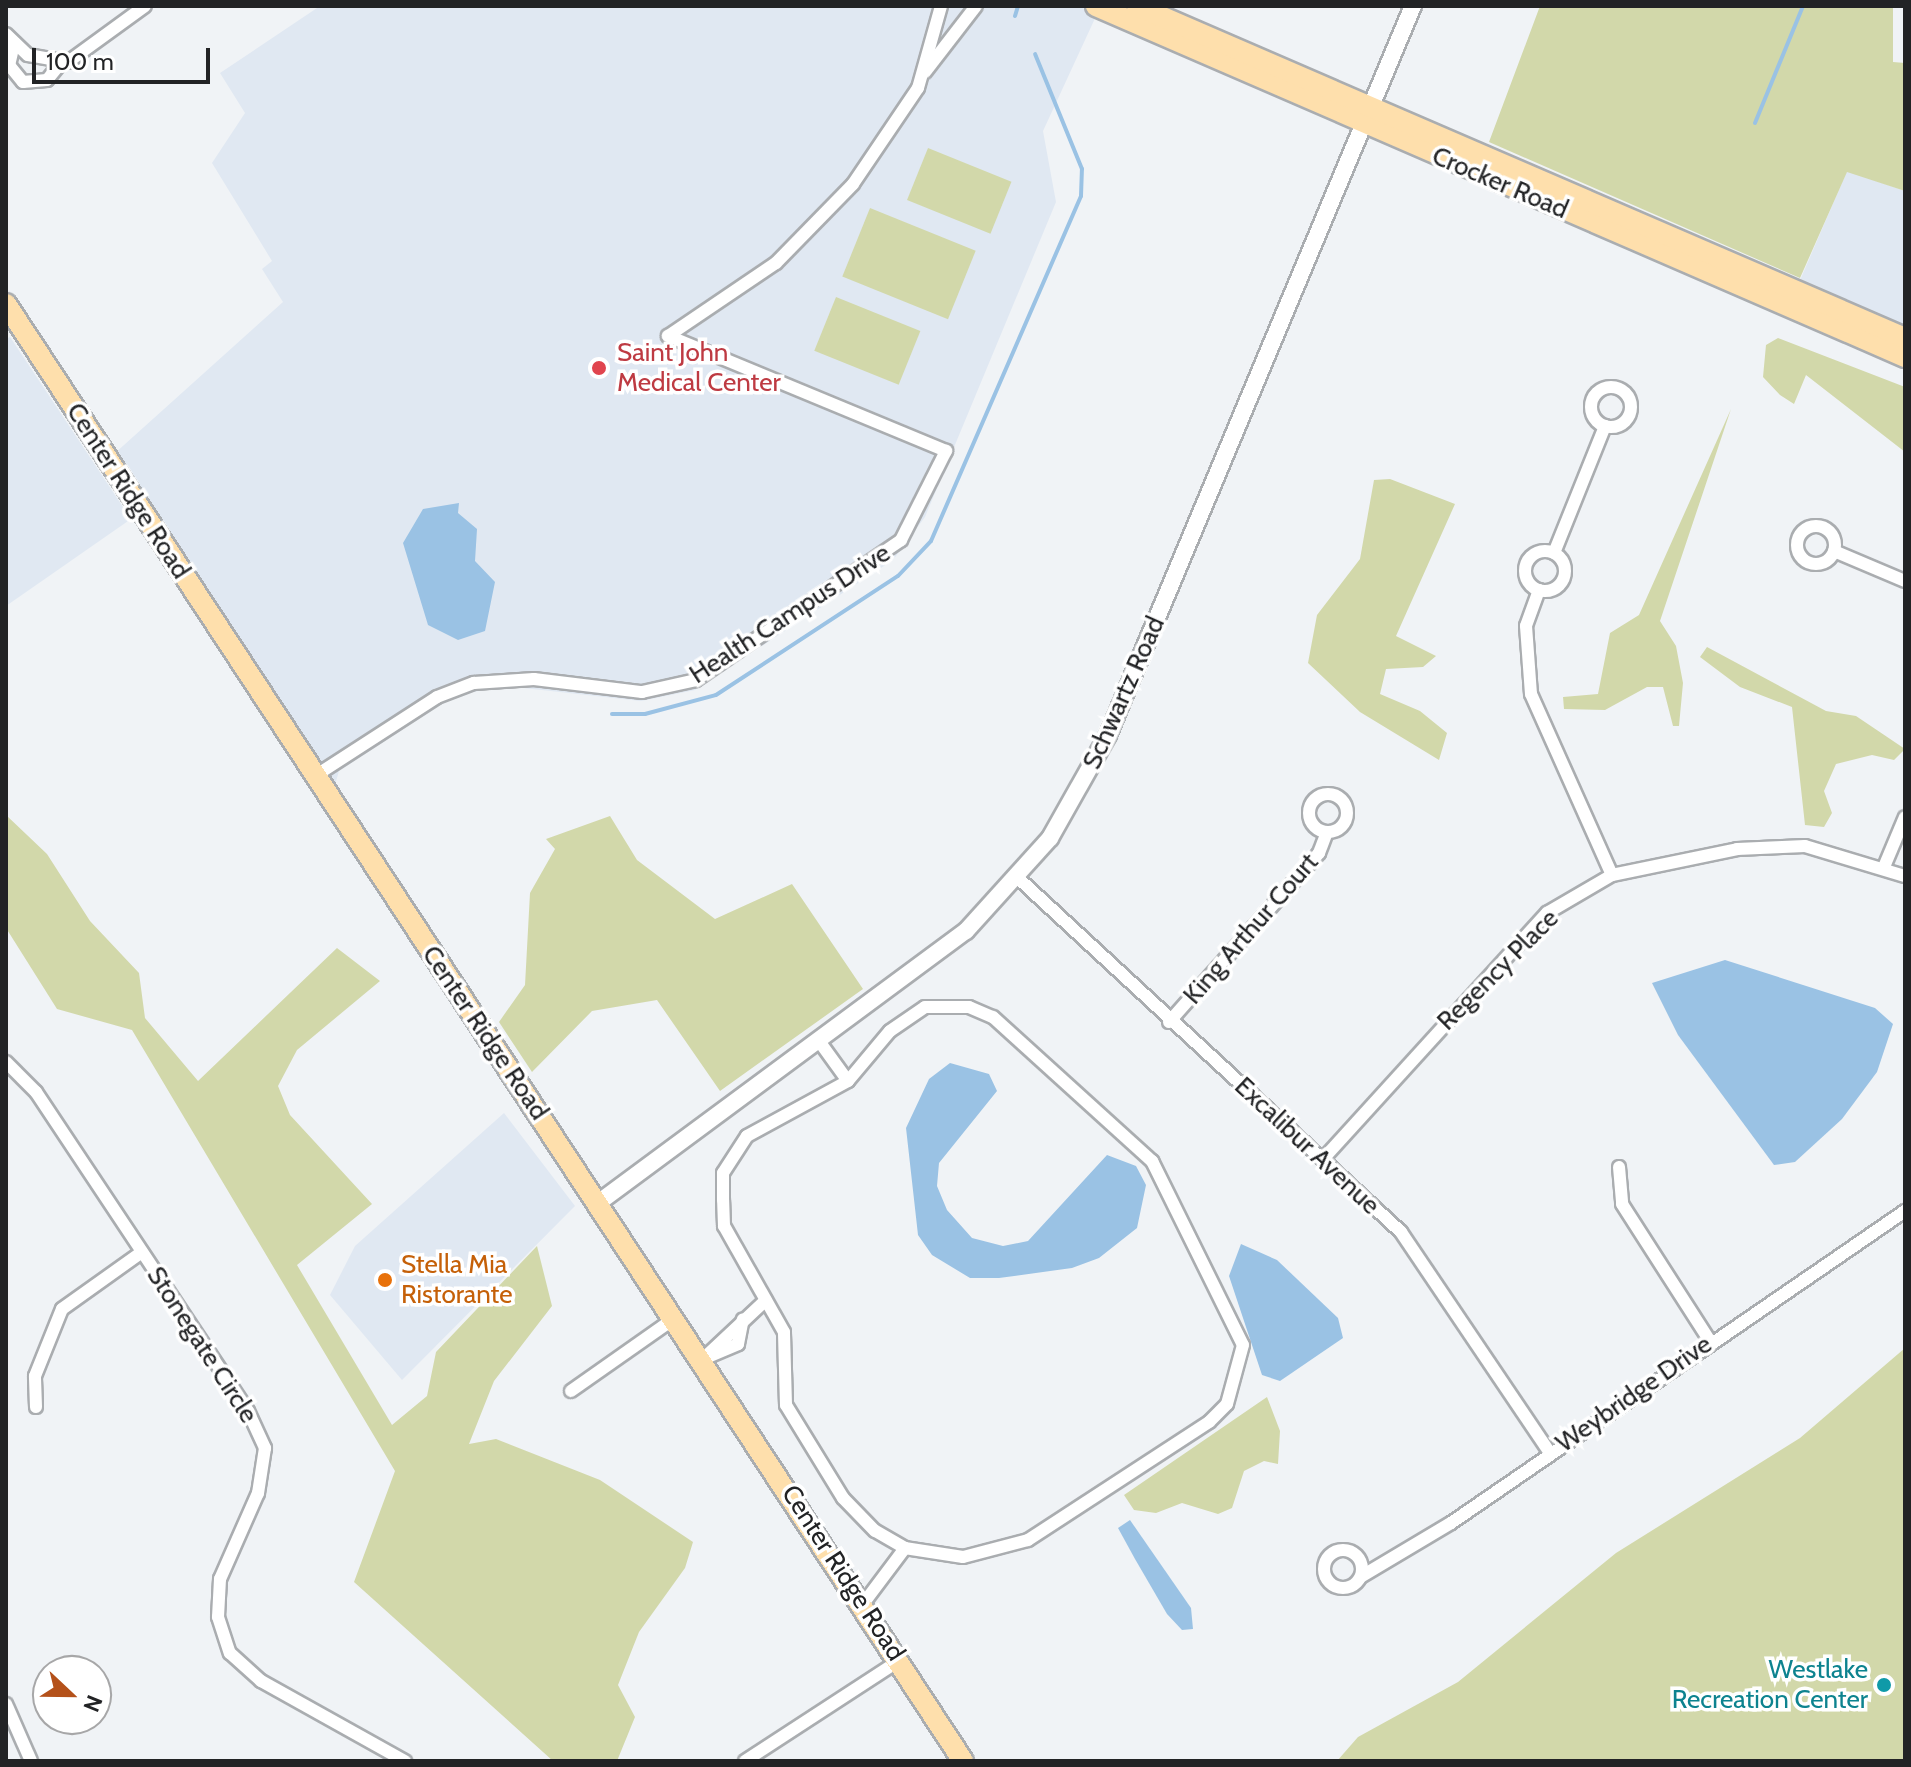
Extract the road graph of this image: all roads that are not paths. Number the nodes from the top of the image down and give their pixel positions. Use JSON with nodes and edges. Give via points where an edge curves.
{"nodes":[{"id":1,"x":145,"y":6,"type":"edge"},
{"id":2,"x":941,"y":6,"type":"edge"},
{"id":3,"x":976,"y":6,"type":"edge"},
{"id":4,"x":1096,"y":6,"type":"edge"},
{"id":5,"x":1137,"y":6,"type":"edge"},
{"id":6,"x":1413,"y":6,"type":"edge"},
{"id":7,"x":10,"y":39,"type":"edge"},
{"id":8,"x":61,"y":63,"type":"junction"},
{"id":9,"x":925,"y":72,"type":"junction"},
{"id":10,"x":1368,"y":116,"type":"junction"},
{"id":11,"x":6,"y":304,"type":"edge"},
{"id":12,"x":1905,"y":338,"type":"edge"},
{"id":13,"x":1905,"y":357,"type":"edge"},
{"id":14,"x":1605,"y":426,"type":"dead end"},
{"id":15,"x":1834,"y":551,"type":"dead end"},
{"id":16,"x":1554,"y":553,"type":"junction"},
{"id":17,"x":1905,"y":581,"type":"edge"},
{"id":18,"x":1539,"y":590,"type":"junction"},
{"id":19,"x":315,"y":776,"type":"junction"},
{"id":20,"x":1905,"y":817,"type":"edge"},
{"id":21,"x":1327,"y":832,"type":"dead end"},
{"id":22,"x":1884,"y":867,"type":"junction"},
{"id":23,"x":1612,"y":875,"type":"junction"},
{"id":24,"x":1905,"y":876,"type":"edge"},
{"id":25,"x":1018,"y":878,"type":"junction"},
{"id":26,"x":1169,"y":1022,"type":"junction"},
{"id":27,"x":819,"y":1041,"type":"junction"},
{"id":28,"x":6,"y":1062,"type":"edge"},
{"id":29,"x":848,"y":1081,"type":"junction"},
{"id":30,"x":1323,"y":1159,"type":"junction"},
{"id":31,"x":1619,"y":1167,"type":"dead end"},
{"id":32,"x":598,"y":1203,"type":"junction"},
{"id":33,"x":1905,"y":1211,"type":"edge"},
{"id":34,"x":142,"y":1252,"type":"junction"},
{"id":35,"x":766,"y":1300,"type":"junction"},
{"id":36,"x":675,"y":1318,"type":"junction"},
{"id":37,"x":1710,"y":1341,"type":"junction"},
{"id":38,"x":703,"y":1359,"type":"junction"},
{"id":39,"x":571,"y":1391,"type":"dead end"},
{"id":40,"x":36,"y":1407,"type":"dead end"},
{"id":41,"x":1550,"y":1453,"type":"junction"},
{"id":42,"x":905,"y":1548,"type":"junction"},
{"id":43,"x":1362,"y":1576,"type":"dead end"},
{"id":44,"x":863,"y":1604,"type":"junction"},
{"id":45,"x":900,"y":1660,"type":"junction"},
{"id":46,"x":6,"y":1704,"type":"edge"},
{"id":47,"x":31,"y":1761,"type":"edge"},
{"id":48,"x":405,"y":1761,"type":"edge"},
{"id":49,"x":745,"y":1761,"type":"edge"},
{"id":50,"x":963,"y":1761,"type":"edge"}],
"edges":[{"from":1,"to":8,"type":"street","via":[[84,55]]},
{"from":2,"to":9,"type":"street","name":"Health Campus Drive"},
{"from":3,"to":9,"type":"street","name":"Health Campus Drive"},
{"from":4,"to":10,"type":"main road","name":"Crocker Road"},
{"from":5,"to":10,"type":"main road","name":"Crocker Road"},
{"from":6,"to":10,"type":"street","name":"Schwartz Road"},
{"from":7,"to":8,"type":"street"},
{"from":7,"to":8,"type":"street","via":[[9,65],[23,82],[47,80]]},
{"from":9,"to":19,"type":"street","name":"Health Campus Drive","via":[[883,144],[816,226],[765,271],[668,336],[946,451],[901,540],[696,680],[642,692],[534,679],[474,683],[437,697]]},
{"from":10,"to":12,"type":"main road","name":"Crocker Road"},
{"from":10,"to":13,"type":"main road","name":"Crocker Road"},
{"from":10,"to":25,"type":"street","name":"Schwartz Road","via":[[1108,735],[1068,810]]},
{"from":11,"to":19,"type":"main road","name":"Center Ridge Road"},
{"from":14,"to":16,"type":"street"},
{"from":15,"to":17,"type":"street"},
{"from":16,"to":18,"type":"street","via":[[1565,568],[1562,581]]},
{"from":16,"to":18,"type":"street","via":[[1535,552],[1526,562],[1525,576]]},
{"from":18,"to":23,"type":"street","via":[[1526,626],[1531,694]]},
{"from":19,"to":32,"type":"main road","name":"Center Ridge Road"},
{"from":20,"to":22,"type":"street"},
{"from":21,"to":26,"type":"street","name":"King Arthur Court","via":[[1319,853]]},
{"from":22,"to":23,"type":"street","name":"Regency Place","via":[[1805,846],[1737,849]]},
{"from":22,"to":24,"type":"street","name":"Regency Place"},
{"from":23,"to":30,"type":"street","name":"Regency Place","via":[[1547,913]]},
{"from":25,"to":26,"type":"street","name":"Excalibur Avenue"},
{"from":25,"to":27,"type":"street","name":"Schwartz Road","via":[[976,923]]},
{"from":26,"to":30,"type":"street","name":"Excalibur Avenue"},
{"from":27,"to":29,"type":"street"},
{"from":27,"to":32,"type":"street","name":"Schwartz Road"},
{"from":28,"to":34,"type":"street","name":"Stonegate Circle","via":[[36,1092]]},
{"from":29,"to":35,"type":"street","via":[[747,1136],[723,1173],[724,1226]]},
{"from":29,"to":42,"type":"street","via":[[890,1031],[925,1007],[969,1007],[993,1017],[1152,1161],[1243,1345],[1227,1404],[1209,1422],[1028,1540],[963,1557]]},
{"from":30,"to":41,"type":"street","name":"Excalibur Avenue","via":[[1401,1232]]},
{"from":31,"to":37,"type":"street","via":[[1622,1204]]},
{"from":32,"to":36,"type":"main road","name":"Center Ridge Road"},
{"from":33,"to":37,"type":"street","name":"Weybridge Drive"},
{"from":34,"to":40,"type":"street","via":[[62,1309],[35,1376]]},
{"from":34,"to":48,"type":"street","name":"Stonegate Circle","via":[[248,1411],[265,1448],[258,1493],[220,1579],[218,1617],[230,1653],[261,1681]]},
{"from":35,"to":38,"type":"street"},
{"from":35,"to":42,"type":"street","via":[[784,1332],[786,1405],[843,1498]]},
{"from":36,"to":38,"type":"main road","name":"Center Ridge Road"},
{"from":36,"to":39,"type":"street"},
{"from":37,"to":41,"type":"street","name":"Weybridge Drive"},
{"from":38,"to":44,"type":"main road","name":"Center Ridge Road"},
{"from":41,"to":43,"type":"street","name":"Weybridge Drive"},
{"from":42,"to":44,"type":"street"},
{"from":44,"to":45,"type":"main road","name":"Center Ridge Road"},
{"from":45,"to":49,"type":"street"},
{"from":45,"to":50,"type":"main road","name":"Center Ridge Road"},
{"from":46,"to":47,"type":"street"}]}
